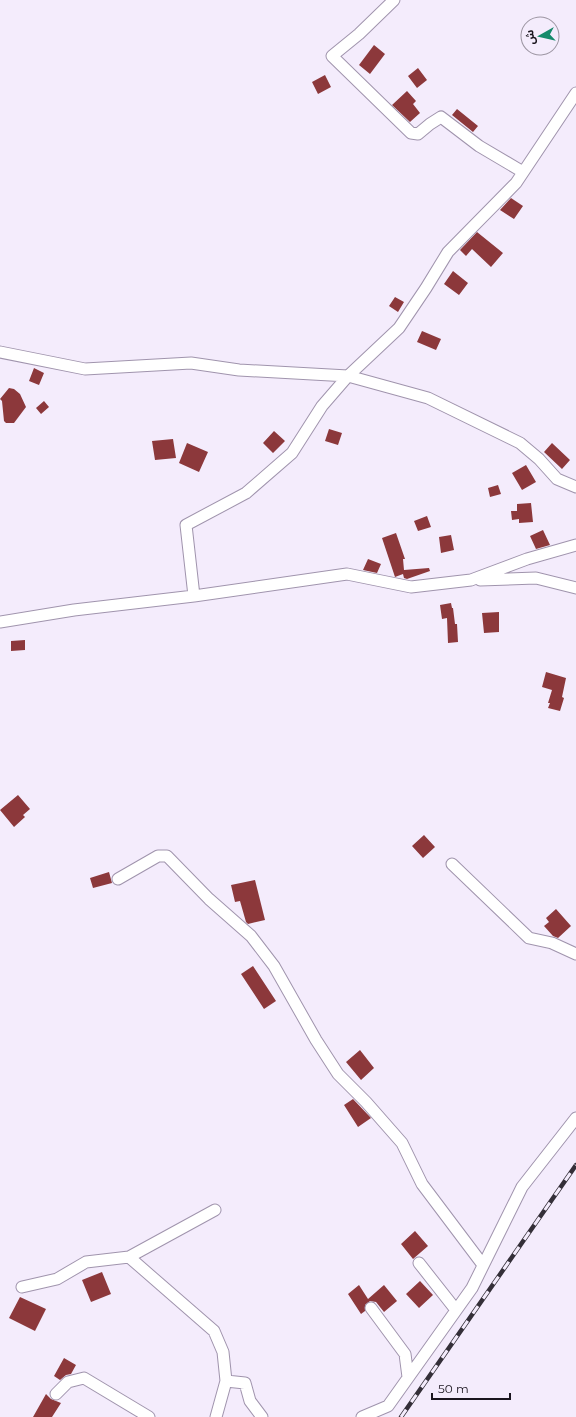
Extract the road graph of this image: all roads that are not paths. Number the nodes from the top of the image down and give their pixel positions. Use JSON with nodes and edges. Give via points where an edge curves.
{"nodes":[{"id":1,"x":394,"y":0,"type":"edge"},
{"id":2,"x":576,"y":93,"type":"edge"},
{"id":3,"x":523,"y":172,"type":"junction"},
{"id":4,"x":0,"y":352,"type":"edge"},
{"id":5,"x":348,"y":376,"type":"junction"},
{"id":6,"x":576,"y":487,"type":"edge"},
{"id":7,"x":576,"y":545,"type":"edge"},
{"id":8,"x":472,"y":580,"type":"junction"},
{"id":9,"x":576,"y":588,"type":"edge"},
{"id":10,"x":194,"y":596,"type":"junction"},
{"id":11,"x":0,"y":622,"type":"edge"},
{"id":12,"x":452,"y":864,"type":"dead end"},
{"id":13,"x":118,"y":879,"type":"dead end"},
{"id":14,"x":576,"y":954,"type":"edge"},
{"id":15,"x":576,"y":1118,"type":"edge"},
{"id":16,"x":214,"y":1210,"type":"dead end"},
{"id":17,"x":129,"y":1257,"type":"junction"},
{"id":18,"x":418,"y":1263,"type":"dead end"},
{"id":19,"x":483,"y":1265,"type":"junction"},
{"id":20,"x":22,"y":1287,"type":"dead end"},
{"id":21,"x":371,"y":1308,"type":"dead end"},
{"id":22,"x":456,"y":1310,"type":"junction"},
{"id":23,"x":408,"y":1377,"type":"junction"},
{"id":24,"x":226,"y":1381,"type":"junction"},
{"id":25,"x":56,"y":1394,"type":"dead end"},
{"id":26,"x":149,"y":1417,"type":"edge"},
{"id":27,"x":216,"y":1417,"type":"edge"},
{"id":28,"x":262,"y":1417,"type":"edge"},
{"id":29,"x":362,"y":1417,"type":"edge"}],
"edges":[{"from":1,"to":3,"type":"street","via":[[332,56],[411,133],[418,134],[441,117],[479,146]]},
{"from":2,"to":3,"type":"street"},
{"from":3,"to":5,"type":"street","via":[[516,183],[448,252],[399,328]]},
{"from":4,"to":5,"type":"street","via":[[84,369],[191,363],[239,370]]},
{"from":5,"to":6,"type":"street","via":[[428,398],[520,443],[557,479]]},
{"from":5,"to":10,"type":"street","via":[[322,406],[292,453],[246,493],[186,525]]},
{"from":7,"to":8,"type":"street","via":[[526,559]]},
{"from":8,"to":9,"type":"street","via":[[536,578]]},
{"from":8,"to":10,"type":"street","via":[[411,587],[347,574]]},
{"from":10,"to":11,"type":"street","via":[[74,610]]},
{"from":12,"to":14,"type":"street","via":[[530,938],[552,943]]},
{"from":13,"to":19,"type":"street","via":[[158,856],[167,856],[209,899],[251,936],[274,966],[338,1074],[402,1143],[422,1184]]},
{"from":15,"to":19,"type":"street","via":[[522,1187]]},
{"from":16,"to":17,"type":"street"},
{"from":17,"to":20,"type":"street","via":[[86,1262],[57,1279]]},
{"from":17,"to":24,"type":"street","via":[[214,1331],[223,1352]]},
{"from":18,"to":22,"type":"street"},
{"from":19,"to":22,"type":"street","via":[[472,1288]]},
{"from":21,"to":23,"type":"street","via":[[405,1354]]},
{"from":22,"to":23,"type":"street"},
{"from":23,"to":29,"type":"street","via":[[388,1406]]},
{"from":24,"to":27,"type":"street"},
{"from":24,"to":28,"type":"street","via":[[245,1383],[250,1401]]},
{"from":25,"to":26,"type":"street","via":[[68,1382],[84,1378]]}]}
